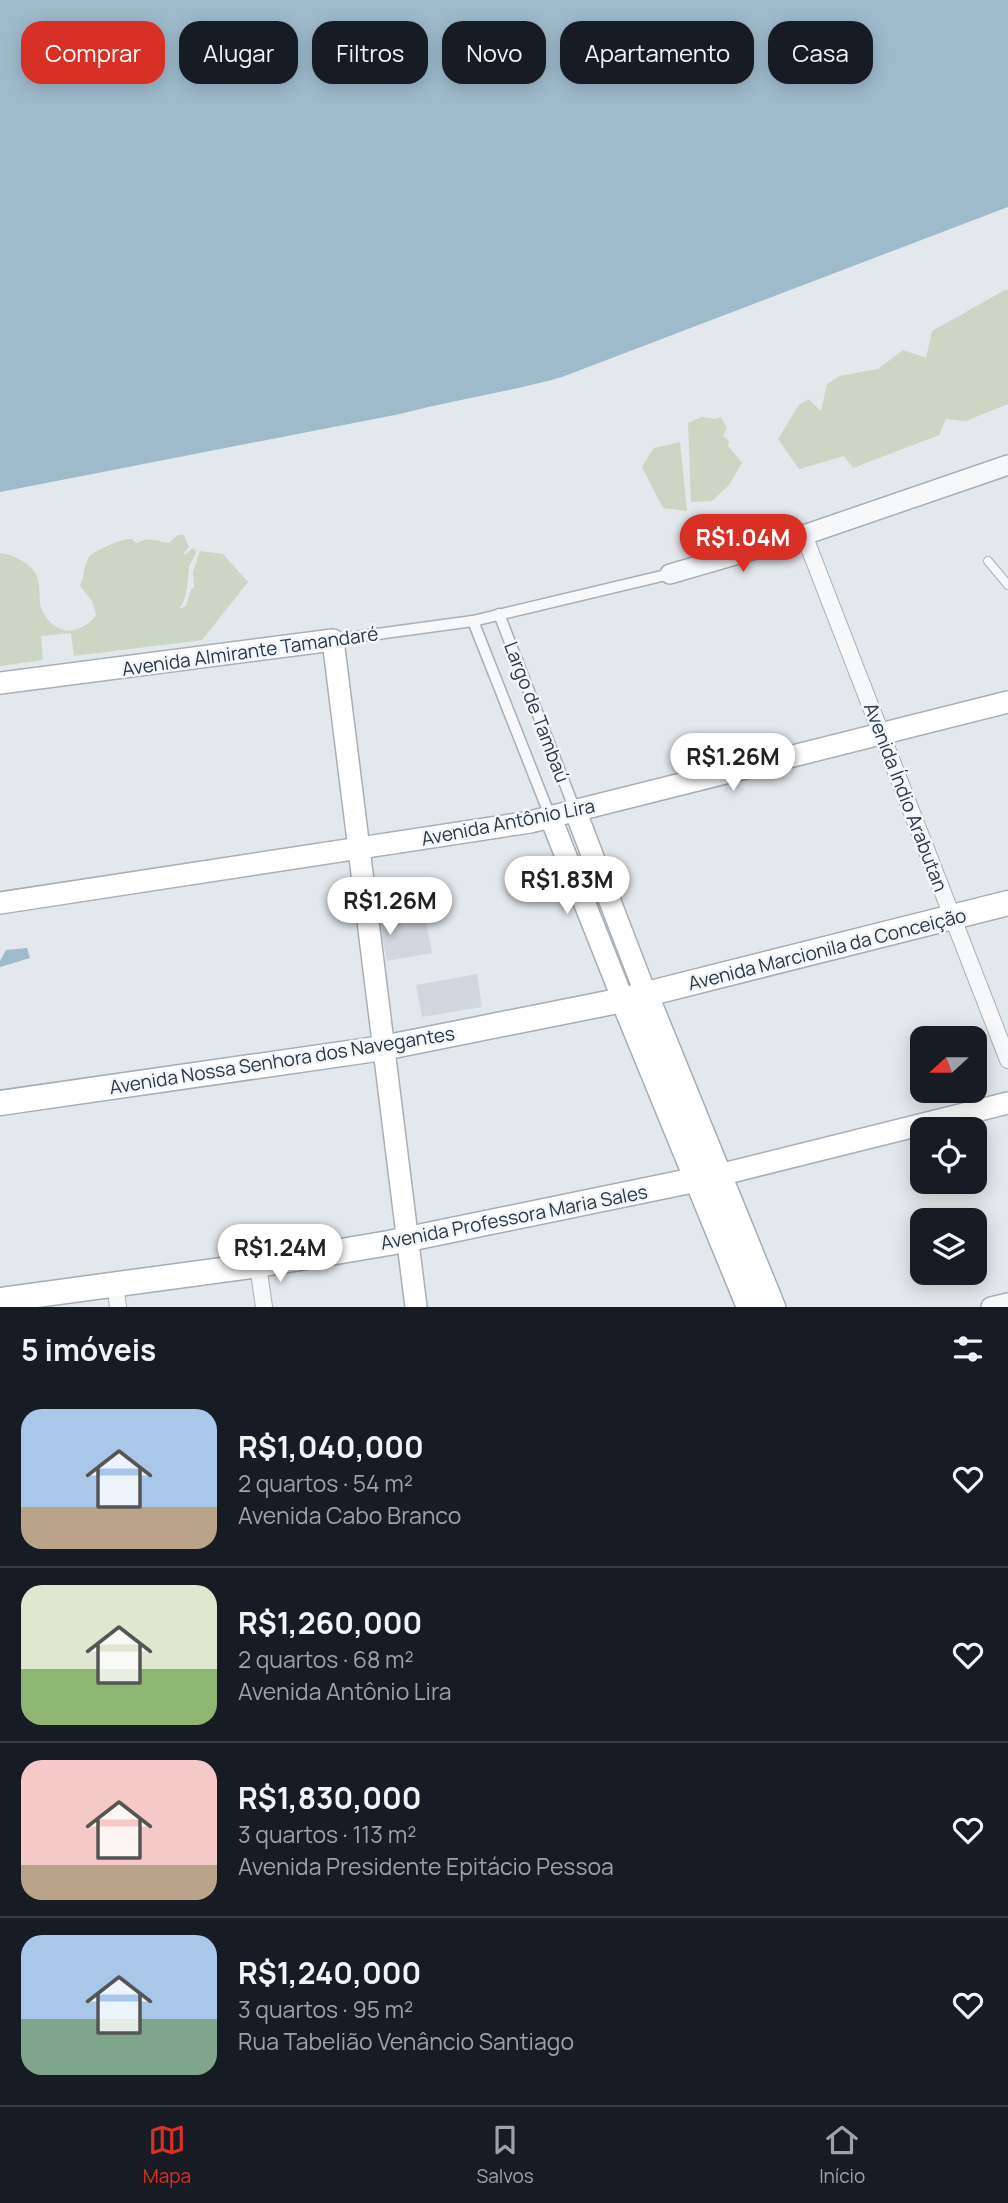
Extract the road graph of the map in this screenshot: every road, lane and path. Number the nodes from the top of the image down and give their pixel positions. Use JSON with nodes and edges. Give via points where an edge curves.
{"nodes":[{"id":1,"x":1008,"y":465,"type":"edge"},
{"id":2,"x":804,"y":535,"type":"junction"},
{"id":3,"x":988,"y":561,"type":"dead end"},
{"id":4,"x":670,"y":574,"type":"joint"},
{"id":5,"x":1008,"y":584,"type":"edge"},
{"id":6,"x":499,"y":614,"type":"junction"},
{"id":7,"x":473,"y":621,"type":"junction"},
{"id":8,"x":333,"y":640,"type":"junction"},
{"id":9,"x":0,"y":683,"type":"edge"},
{"id":10,"x":1008,"y":702,"type":"edge"},
{"id":11,"x":882,"y":735,"type":"junction"},
{"id":12,"x":575,"y":810,"type":"junction"},
{"id":13,"x":550,"y":816,"type":"junction"},
{"id":14,"x":358,"y":848,"type":"junction"},
{"id":15,"x":0,"y":903,"type":"edge"},
{"id":16,"x":1008,"y":903,"type":"edge"},
{"id":17,"x":953,"y":917,"type":"junction"},
{"id":18,"x":634,"y":998,"type":"junction"},
{"id":19,"x":383,"y":1048,"type":"junction"},
{"id":20,"x":1008,"y":1060,"type":"edge"},
{"id":21,"x":0,"y":1103,"type":"edge"},
{"id":22,"x":1008,"y":1103,"type":"edge"},
{"id":23,"x":707,"y":1177,"type":"junction"},
{"id":24,"x":409,"y":1239,"type":"junction"},
{"id":25,"x":258,"y":1265,"type":"junction"},
{"id":26,"x":116,"y":1295,"type":"edge"},
{"id":27,"x":0,"y":1300,"type":"edge"},
{"id":28,"x":1008,"y":1303,"type":"edge"},
{"id":29,"x":264,"y":1307,"type":"edge"},
{"id":30,"x":416,"y":1307,"type":"edge"},
{"id":31,"x":750,"y":1307,"type":"edge"},
{"id":32,"x":773,"y":1307,"type":"edge"},
{"id":33,"x":991,"y":1307,"type":"edge"}],
"edges":[{"from":1,"to":2,"type":"street"},
{"from":2,"to":4,"type":"street"},
{"from":2,"to":11,"type":"street","name":"Avenida Índio Arabutan"},
{"from":3,"to":5,"type":"lane"},
{"from":4,"to":6,"type":"street","name":"Avenida Almirante Tamandaré"},
{"from":6,"to":7,"type":"street","name":"Avenida Almirante Tamandaré"},
{"from":6,"to":12,"type":"street","name":"Largo de Tambaú"},
{"from":7,"to":8,"type":"street","name":"Avenida Almirante Tamandaré"},
{"from":7,"to":13,"type":"street","name":"Largo de Tambaú"},
{"from":8,"to":9,"type":"main road","name":"Avenida Almirante Tamandaré"},
{"from":8,"to":14,"type":"main road"},
{"from":10,"to":11,"type":"main road","name":"Avenida Antônio Lira"},
{"from":11,"to":12,"type":"main road","name":"Avenida Antônio Lira"},
{"from":11,"to":17,"type":"street","name":"Avenida Índio Arabutan"},
{"from":12,"to":13,"type":"main road","name":"Avenida Antônio Lira"},
{"from":12,"to":18,"type":"main road"},
{"from":13,"to":14,"type":"main road","name":"Avenida Antônio Lira"},
{"from":13,"to":18,"type":"main road"},
{"from":14,"to":15,"type":"main road","name":"Avenida Antônio Lira"},
{"from":14,"to":19,"type":"main road"},
{"from":16,"to":17,"type":"main road","name":"Avenida Marcionila da Conceição"},
{"from":17,"to":18,"type":"main road","name":"Avenida Marcionila da Conceição"},
{"from":17,"to":20,"type":"street","name":"Avenida Índio Arabutan"},
{"from":18,"to":19,"type":"main road","name":"Avenida Nossa Senhora dos Navegantes"},
{"from":18,"to":23,"type":"main road"},
{"from":19,"to":21,"type":"main road","name":"Avenida Nossa Senhora dos Navegantes"},
{"from":19,"to":24,"type":"main road"},
{"from":22,"to":23,"type":"main road"},
{"from":23,"to":24,"type":"main road","name":"Avenida Professora Maria Sales"},
{"from":23,"to":31,"type":"main road"},
{"from":23,"to":32,"type":"main road"},
{"from":24,"to":25,"type":"main road","name":"Avenida Professora Maria Sales"},
{"from":24,"to":30,"type":"main road"},
{"from":25,"to":26,"type":"main road","name":"Avenida Professora Maria Sales"},
{"from":25,"to":29,"type":"street"},
{"from":26,"to":27,"type":"main road","name":"Avenida Professora Maria Sales"},
{"from":28,"to":33,"type":"street"}]}
